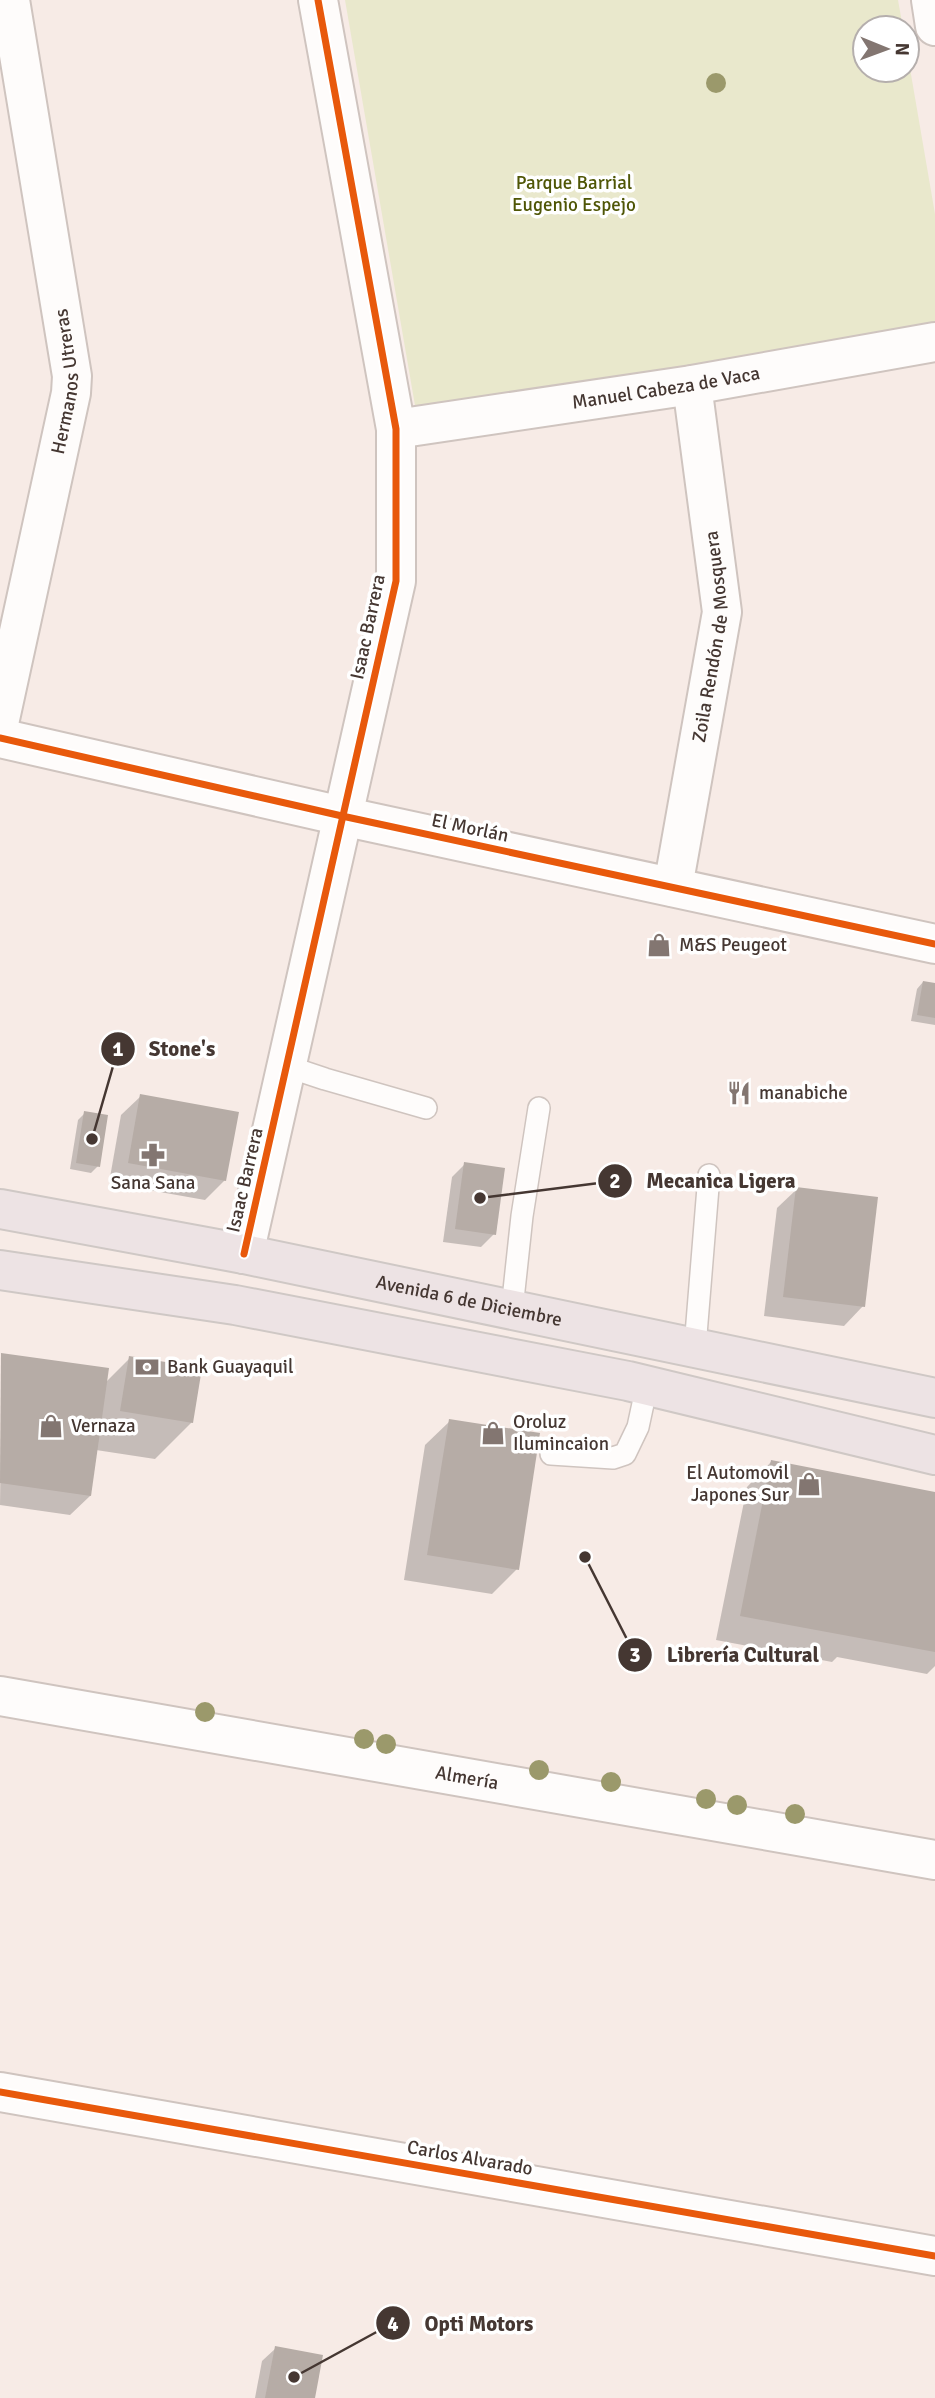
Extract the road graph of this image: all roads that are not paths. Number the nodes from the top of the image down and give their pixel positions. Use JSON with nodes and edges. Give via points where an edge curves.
{"nodes":[{"id":1,"x":10,"y":0,"type":"edge"},
{"id":2,"x":318,"y":0,"type":"edge"},
{"id":3,"x":930,"y":0,"type":"edge"},
{"id":4,"x":935,"y":26,"type":"edge"},
{"id":5,"x":935,"y":342,"type":"edge"},
{"id":6,"x":692,"y":385,"type":"junction"},
{"id":7,"x":397,"y":429,"type":"junction"},
{"id":8,"x":0,"y":719,"type":"edge"},
{"id":9,"x":0,"y":738,"type":"edge"},
{"id":10,"x":342,"y":816,"type":"junction"},
{"id":11,"x":673,"y":887,"type":"junction"},
{"id":12,"x":935,"y":944,"type":"edge"},
{"id":13,"x":286,"y":1066,"type":"junction"},
{"id":14,"x":426,"y":1108,"type":"dead end"},
{"id":15,"x":539,"y":1108,"type":"dead end"},
{"id":16,"x":709,"y":1175,"type":"dead end"},
{"id":17,"x":0,"y":1209,"type":"edge"},
{"id":18,"x":244,"y":1254,"type":"junction"},
{"id":19,"x":0,"y":1270,"type":"edge"},
{"id":20,"x":512,"y":1309,"type":"junction"},
{"id":21,"x":695,"y":1348,"type":"junction"},
{"id":22,"x":648,"y":1385,"type":"junction"},
{"id":23,"x":935,"y":1398,"type":"edge"},
{"id":24,"x":551,"y":1454,"type":"dead end"},
{"id":25,"x":935,"y":1455,"type":"edge"},
{"id":26,"x":0,"y":1696,"type":"edge"},
{"id":27,"x":935,"y":1860,"type":"edge"},
{"id":28,"x":0,"y":2092,"type":"edge"},
{"id":29,"x":935,"y":2256,"type":"edge"}],
"edges":[{"from":1,"to":8,"type":"street","name":"Hermanos Utreras","via":[[72,376]]},
{"from":2,"to":7,"type":"street","name":"Isaac Barrera"},
{"from":3,"to":4,"type":"street"},
{"from":5,"to":6,"type":"street","name":"Manuel Cabeza de Vaca"},
{"from":6,"to":7,"type":"street","name":"Manuel Cabeza de Vaca"},
{"from":6,"to":11,"type":"street","name":"Zoila Rendón de Mosquera","via":[[722,612]]},
{"from":7,"to":10,"type":"street","name":"Isaac Barrera","via":[[396,581]]},
{"from":9,"to":10,"type":"street","name":"El Morlán"},
{"from":10,"to":11,"type":"street","name":"El Morlán"},
{"from":10,"to":13,"type":"street","name":"Isaac Barrera"},
{"from":11,"to":12,"type":"street","name":"El Morlán"},
{"from":13,"to":14,"type":"lane"},
{"from":13,"to":18,"type":"street","name":"Isaac Barrera"},
{"from":15,"to":20,"type":"lane"},
{"from":16,"to":21,"type":"lane"},
{"from":17,"to":18,"type":"main road","name":"Avenida 6 de Diciembre"},
{"from":18,"to":20,"type":"main road","name":"Avenida 6 de Diciembre"},
{"from":19,"to":22,"type":"main road","via":[[235,1305]]},
{"from":20,"to":21,"type":"main road","name":"Avenida 6 de Diciembre"},
{"from":21,"to":23,"type":"main road","name":"Avenida 6 de Diciembre"},
{"from":22,"to":24,"type":"lane","via":[[638,1427],[625,1454],[613,1458]]},
{"from":22,"to":25,"type":"main road"},
{"from":26,"to":27,"type":"street","name":"Almería"},
{"from":28,"to":29,"type":"street","name":"Carlos Alvarado"}]}
